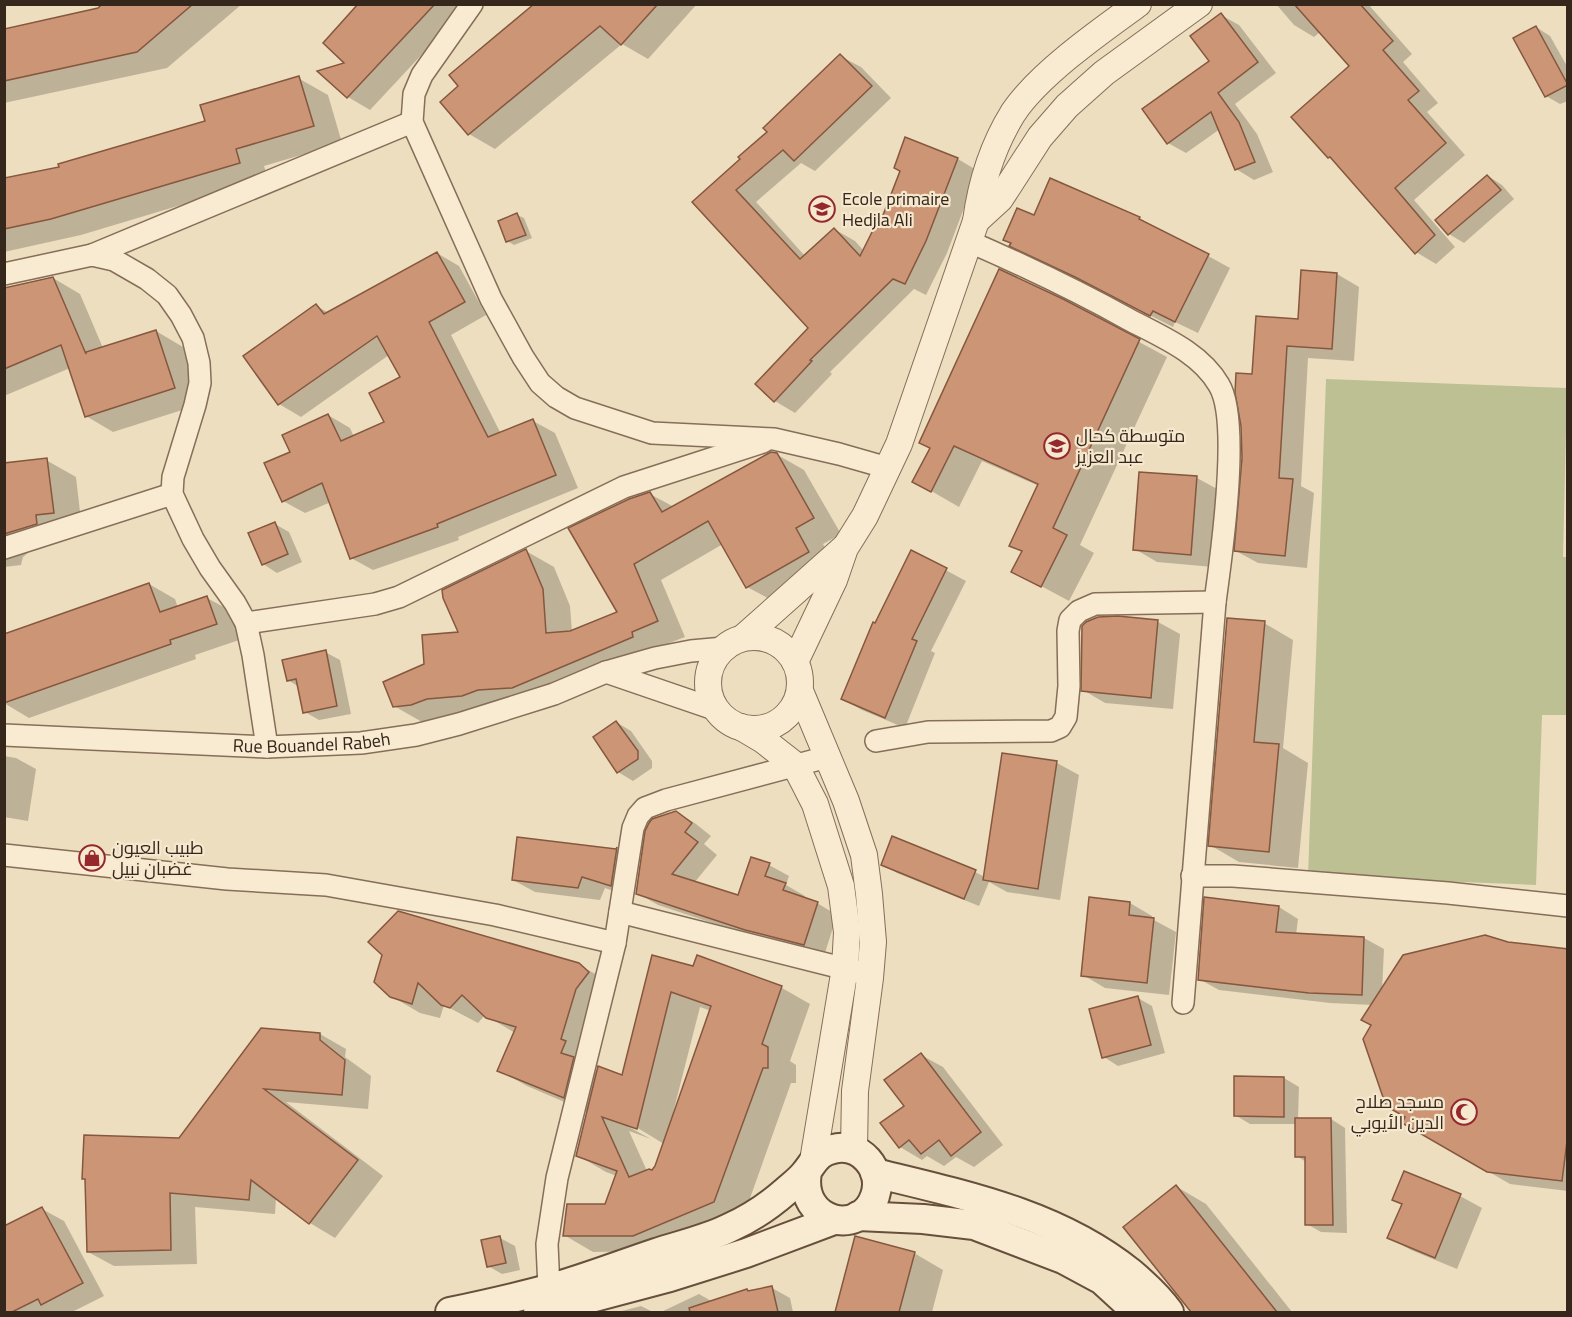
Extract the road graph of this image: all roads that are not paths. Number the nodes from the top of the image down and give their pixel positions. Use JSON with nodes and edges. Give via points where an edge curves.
{"nodes":[{"id":1,"x":472,"y":4,"type":"edge"},
{"id":2,"x":1138,"y":4,"type":"edge"},
{"id":3,"x":1199,"y":4,"type":"edge"},
{"id":4,"x":412,"y":122,"type":"junction"},
{"id":5,"x":972,"y":231,"type":"junction"},
{"id":6,"x":92,"y":255,"type":"junction"},
{"id":7,"x":4,"y":274,"type":"edge"},
{"id":8,"x":774,"y":439,"type":"junction"},
{"id":9,"x":888,"y":468,"type":"junction"},
{"id":10,"x":172,"y":494,"type":"junction"},
{"id":11,"x":4,"y":548,"type":"edge"},
{"id":12,"x":844,"y":548,"type":"junction"},
{"id":13,"x":1215,"y":602,"type":"junction"},
{"id":14,"x":246,"y":623,"type":"junction"},
{"id":15,"x":734,"y":643,"type":"junction"},
{"id":16,"x":795,"y":662,"type":"junction"},
{"id":17,"x":606,"y":672,"type":"junction"},
{"id":18,"x":800,"y":691,"type":"junction"},
{"id":19,"x":717,"y":710,"type":"junction"},
{"id":20,"x":741,"y":727,"type":"junction"},
{"id":21,"x":4,"y":735,"type":"edge"},
{"id":22,"x":876,"y":741,"type":"dead end"},
{"id":23,"x":267,"y":747,"type":"junction"},
{"id":24,"x":827,"y":757,"type":"junction"},
{"id":25,"x":795,"y":765,"type":"junction"},
{"id":26,"x":4,"y":855,"type":"edge"},
{"id":27,"x":1192,"y":876,"type":"junction"},
{"id":28,"x":1568,"y":906,"type":"edge"},
{"id":29,"x":621,"y":912,"type":"junction"},
{"id":30,"x":615,"y":943,"type":"junction"},
{"id":31,"x":846,"y":968,"type":"junction"},
{"id":32,"x":871,"y":974,"type":"junction"},
{"id":33,"x":1183,"y":1003,"type":"dead end"},
{"id":34,"x":854,"y":1150,"type":"junction"},
{"id":35,"x":810,"y":1166,"type":"junction"},
{"id":36,"x":875,"y":1173,"type":"junction"},
{"id":37,"x":846,"y":1218,"type":"junction"},
{"id":38,"x":544,"y":1300,"type":"edge"},
{"id":39,"x":450,"y":1312,"type":"edge"},
{"id":40,"x":1137,"y":1312,"type":"edge"},
{"id":41,"x":1169,"y":1312,"type":"edge"}],
"edges":[{"from":1,"to":4,"type":"street","via":[[422,75],[414,94]]},
{"from":2,"to":5,"type":"street","via":[[1047,75],[1014,112],[989,162]]},
{"from":3,"to":5,"type":"street","via":[[1104,73],[1067,106]]},
{"from":4,"to":6,"type":"street"},
{"from":4,"to":8,"type":"street","via":[[491,299],[540,383],[575,408],[652,433]]},
{"from":5,"to":9,"type":"street"},
{"from":5,"to":13,"type":"street","via":[[1183,348],[1220,386],[1229,437],[1223,544]]},
{"from":6,"to":7,"type":"street"},
{"from":6,"to":10,"type":"street","via":[[114,260],[167,295],[193,338],[200,383],[173,477]]},
{"from":8,"to":9,"type":"street"},
{"from":8,"to":14,"type":"street","via":[[624,487],[399,597]]},
{"from":9,"to":12,"type":"street"},
{"from":10,"to":11,"type":"street"},
{"from":10,"to":14,"type":"street","via":[[193,539]]},
{"from":12,"to":15,"type":"street"},
{"from":12,"to":16,"type":"street","via":[[834,580]]},
{"from":13,"to":22,"type":"street","via":[[1095,604],[1079,611],[1068,631],[1066,717],[1060,727],[1051,731],[928,732]]},
{"from":13,"to":27,"type":"street"},
{"from":14,"to":23,"type":"street"},
{"from":15,"to":16,"type":"street","via":[[759,637],[774,641]]},
{"from":15,"to":17,"type":"street","name":"Rue Bouandel Rabeh"},
{"from":15,"to":19,"type":"street","via":[[718,653],[711,666],[710,696]]},
{"from":16,"to":18,"type":"street"},
{"from":17,"to":19,"type":"street"},
{"from":17,"to":23,"type":"street","name":"Rue Bouandel Rabeh","via":[[503,711],[416,735],[361,743]]},
{"from":18,"to":20,"type":"street","via":[[785,717],[772,725],[757,729]]},
{"from":18,"to":24,"type":"street"},
{"from":19,"to":20,"type":"street"},
{"from":20,"to":25,"type":"street"},
{"from":21,"to":23,"type":"street","name":"Rue Bouandel Rabeh"},
{"from":24,"to":25,"type":"street"},
{"from":24,"to":32,"type":"street","via":[[864,855],[873,942]]},
{"from":25,"to":29,"type":"street","via":[[645,808],[633,828]]},
{"from":25,"to":31,"type":"street","via":[[815,804],[841,886],[847,932]]},
{"from":26,"to":30,"type":"street","via":[[227,879],[326,885],[495,915]]},
{"from":27,"to":28,"type":"street","via":[[1448,893]]},
{"from":27,"to":33,"type":"street"},
{"from":29,"to":30,"type":"street"},
{"from":29,"to":31,"type":"street"},
{"from":30,"to":38,"type":"street","via":[[557,1178]]},
{"from":31,"to":32,"type":"street"},
{"from":31,"to":35,"type":"street"},
{"from":32,"to":34,"type":"street","via":[[855,1091]]},
{"from":34,"to":35,"type":"main road","via":[[832,1149]]},
{"from":34,"to":36,"type":"main road","via":[[871,1163]]},
{"from":35,"to":37,"type":"main road","via":[[805,1184],[813,1207],[823,1215]]},
{"from":35,"to":38,"type":"main road","via":[[771,1203],[729,1229]]},
{"from":36,"to":37,"type":"main road","via":[[875,1197],[868,1208]]},
{"from":36,"to":41,"type":"main road","via":[[986,1200],[1044,1222],[1118,1263]]},
{"from":37,"to":38,"type":"main road","via":[[670,1277]]},
{"from":37,"to":40,"type":"main road","via":[[923,1219],[974,1225],[1063,1259],[1102,1280]]},
{"from":38,"to":39,"type":"main road"}]}
